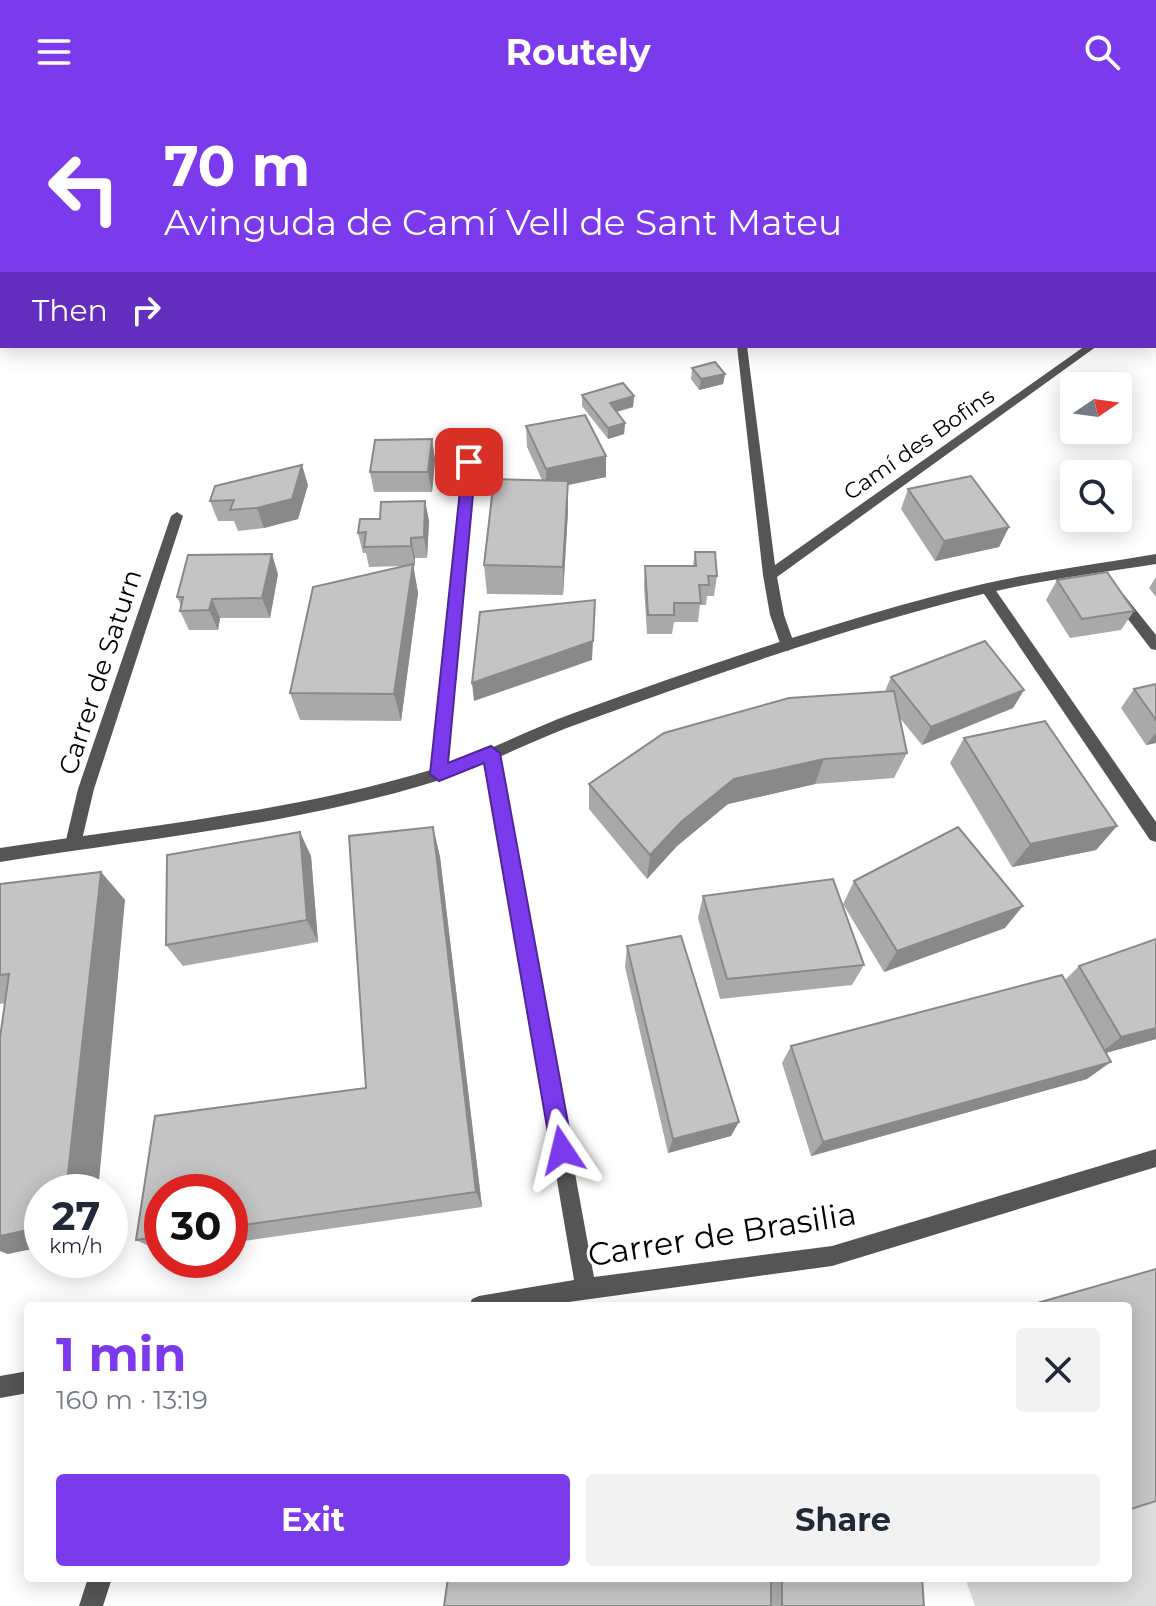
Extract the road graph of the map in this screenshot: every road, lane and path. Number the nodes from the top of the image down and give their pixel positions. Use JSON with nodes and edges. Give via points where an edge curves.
{"nodes":[{"id":1,"x":742,"y":348,"type":"edge"},
{"id":2,"x":1089,"y":348,"type":"edge"},
{"id":3,"x":472,"y":433,"type":"dead end"},
{"id":4,"x":177,"y":516,"type":"dead end"},
{"id":5,"x":1156,"y":559,"type":"edge"},
{"id":6,"x":770,"y":575,"type":"junction"},
{"id":7,"x":1104,"y":579,"type":"junction"},
{"id":8,"x":987,"y":588,"type":"junction"},
{"id":9,"x":1156,"y":645,"type":"edge"},
{"id":10,"x":788,"y":646,"type":"junction"},
{"id":11,"x":491,"y":753,"type":"junction"},
{"id":12,"x":439,"y":774,"type":"junction"},
{"id":13,"x":1156,"y":835,"type":"edge"},
{"id":14,"x":73,"y":844,"type":"junction"},
{"id":15,"x":0,"y":855,"type":"edge"},
{"id":16,"x":1156,"y":1158,"type":"edge"},
{"id":17,"x":586,"y":1288,"type":"junction"},
{"id":18,"x":503,"y":1302,"type":"edge"},
{"id":19,"x":24,"y":1383,"type":"edge"},
{"id":20,"x":0,"y":1387,"type":"edge"},
{"id":21,"x":99,"y":1582,"type":"edge"},
{"id":22,"x":91,"y":1606,"type":"edge"}],
"edges":[{"from":1,"to":6,"type":"street"},
{"from":2,"to":6,"type":"street","name":"Camí des Bofins"},
{"from":3,"to":12,"type":"street"},
{"from":4,"to":14,"type":"street","name":"Carrer de Saturn","via":[[86,789]]},
{"from":5,"to":7,"type":"street"},
{"from":6,"to":10,"type":"street"},
{"from":7,"to":8,"type":"street"},
{"from":7,"to":9,"type":"street"},
{"from":8,"to":10,"type":"street"},
{"from":8,"to":13,"type":"street"},
{"from":10,"to":11,"type":"street"},
{"from":11,"to":12,"type":"street"},
{"from":11,"to":17,"type":"street"},
{"from":12,"to":14,"type":"street","via":[[314,806]]},
{"from":14,"to":15,"type":"street"},
{"from":16,"to":17,"type":"street","name":"Carrer de Brasilia","via":[[832,1256]]},
{"from":17,"to":18,"type":"street","name":"Carrer de Brasilia"},
{"from":19,"to":20,"type":"street"},
{"from":21,"to":22,"type":"street"}]}
